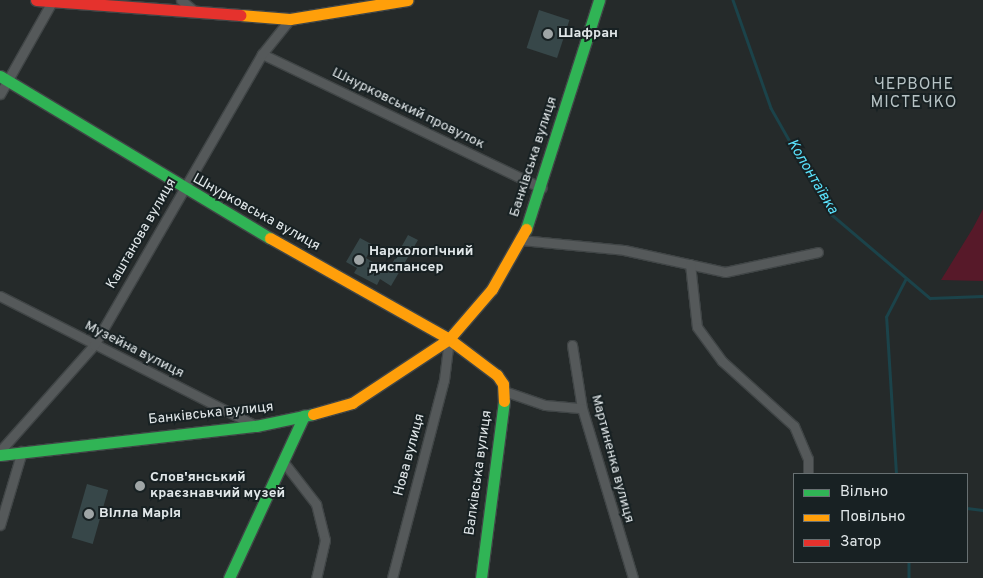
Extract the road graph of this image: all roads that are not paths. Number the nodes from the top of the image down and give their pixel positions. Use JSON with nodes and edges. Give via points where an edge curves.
{"nodes":[{"id":1,"x":36,"y":0,"type":"edge"},
{"id":2,"x":181,"y":0,"type":"edge"},
{"id":3,"x":407,"y":0,"type":"edge"},
{"id":4,"x":599,"y":0,"type":"edge"},
{"id":5,"x":53,"y":1,"type":"edge"},
{"id":6,"x":194,"y":11,"type":"junction"},
{"id":7,"x":290,"y":19,"type":"junction"},
{"id":8,"x":262,"y":54,"type":"junction"},
{"id":9,"x":4,"y":79,"type":"edge"},
{"id":10,"x":0,"y":94,"type":"edge"},
{"id":11,"x":542,"y":188,"type":"junction"},
{"id":12,"x":183,"y":190,"type":"junction"},
{"id":13,"x":521,"y":240,"type":"junction"},
{"id":14,"x":818,"y":252,"type":"dead end"},
{"id":15,"x":690,"y":264,"type":"junction"},
{"id":16,"x":0,"y":296,"type":"edge"},
{"id":17,"x":449,"y":339,"type":"junction"},
{"id":18,"x":572,"y":345,"type":"dead end"},
{"id":19,"x":94,"y":346,"type":"junction"},
{"id":20,"x":504,"y":391,"type":"junction"},
{"id":21,"x":582,"y":408,"type":"junction"},
{"id":22,"x":304,"y":416,"type":"junction"},
{"id":23,"x":256,"y":426,"type":"junction"},
{"id":24,"x":0,"y":451,"type":"edge"},
{"id":25,"x":22,"y":451,"type":"junction"},
{"id":26,"x":0,"y":455,"type":"edge"},
{"id":27,"x":285,"y":464,"type":"junction"},
{"id":28,"x":808,"y":473,"type":"edge"},
{"id":29,"x":0,"y":525,"type":"edge"},
{"id":30,"x":229,"y":578,"type":"edge"},
{"id":31,"x":316,"y":578,"type":"edge"},
{"id":32,"x":392,"y":578,"type":"edge"},
{"id":33,"x":481,"y":578,"type":"edge"},
{"id":34,"x":633,"y":578,"type":"edge"}],
"edges":[{"from":1,"to":5,"type":"street"},
{"from":2,"to":6,"type":"street"},
{"from":3,"to":7,"type":"street"},
{"from":4,"to":11,"type":"street","name":"Банківська вулиця"},
{"from":5,"to":6,"type":"street"},
{"from":5,"to":9,"type":"street"},
{"from":6,"to":7,"type":"street"},
{"from":7,"to":8,"type":"street","name":"Каштанова вулиця"},
{"from":8,"to":11,"type":"street","name":"Шнурковський провулок"},
{"from":8,"to":12,"type":"street","name":"Каштанова вулиця"},
{"from":9,"to":10,"type":"street"},
{"from":9,"to":12,"type":"street","name":"Шнурковська вулиця"},
{"from":11,"to":13,"type":"street","name":"Банківська вулиця"},
{"from":12,"to":17,"type":"street","name":"Шнурковська вулиця"},
{"from":12,"to":19,"type":"street","name":"Каштанова вулиця"},
{"from":13,"to":15,"type":"street","via":[[602,246]]},
{"from":13,"to":17,"type":"street","name":"Банківська вулиця","via":[[492,289]]},
{"from":14,"to":15,"type":"street","via":[[725,272]]},
{"from":15,"to":28,"type":"street","via":[[697,327],[722,361],[794,426],[808,459]]},
{"from":16,"to":19,"type":"street","name":"Музейна вулиця"},
{"from":17,"to":20,"type":"street","name":"Шнурковська вулиця","via":[[497,375]]},
{"from":17,"to":22,"type":"street","name":"Банківська вулиця","via":[[352,402]]},
{"from":17,"to":32,"type":"street","name":"Нова вулиця","via":[[444,380]]},
{"from":18,"to":21,"type":"street","name":"Мартиненка вулиця"},
{"from":19,"to":23,"type":"street","name":"Музейна вулиця"},
{"from":19,"to":24,"type":"street","name":"Каштанова вулиця"},
{"from":20,"to":21,"type":"street","via":[[546,405]]},
{"from":20,"to":33,"type":"street","name":"Валківська вулиця"},
{"from":21,"to":34,"type":"street","name":"Мартиненка вулиця"},
{"from":22,"to":23,"type":"street","name":"Банківська вулиця"},
{"from":22,"to":27,"type":"street"},
{"from":23,"to":25,"type":"street","name":"Банківська вулиця"},
{"from":25,"to":26,"type":"street","name":"Банківська вулиця"},
{"from":25,"to":29,"type":"street"},
{"from":27,"to":30,"type":"street"},
{"from":27,"to":31,"type":"street","via":[[316,504],[325,540]]}]}
